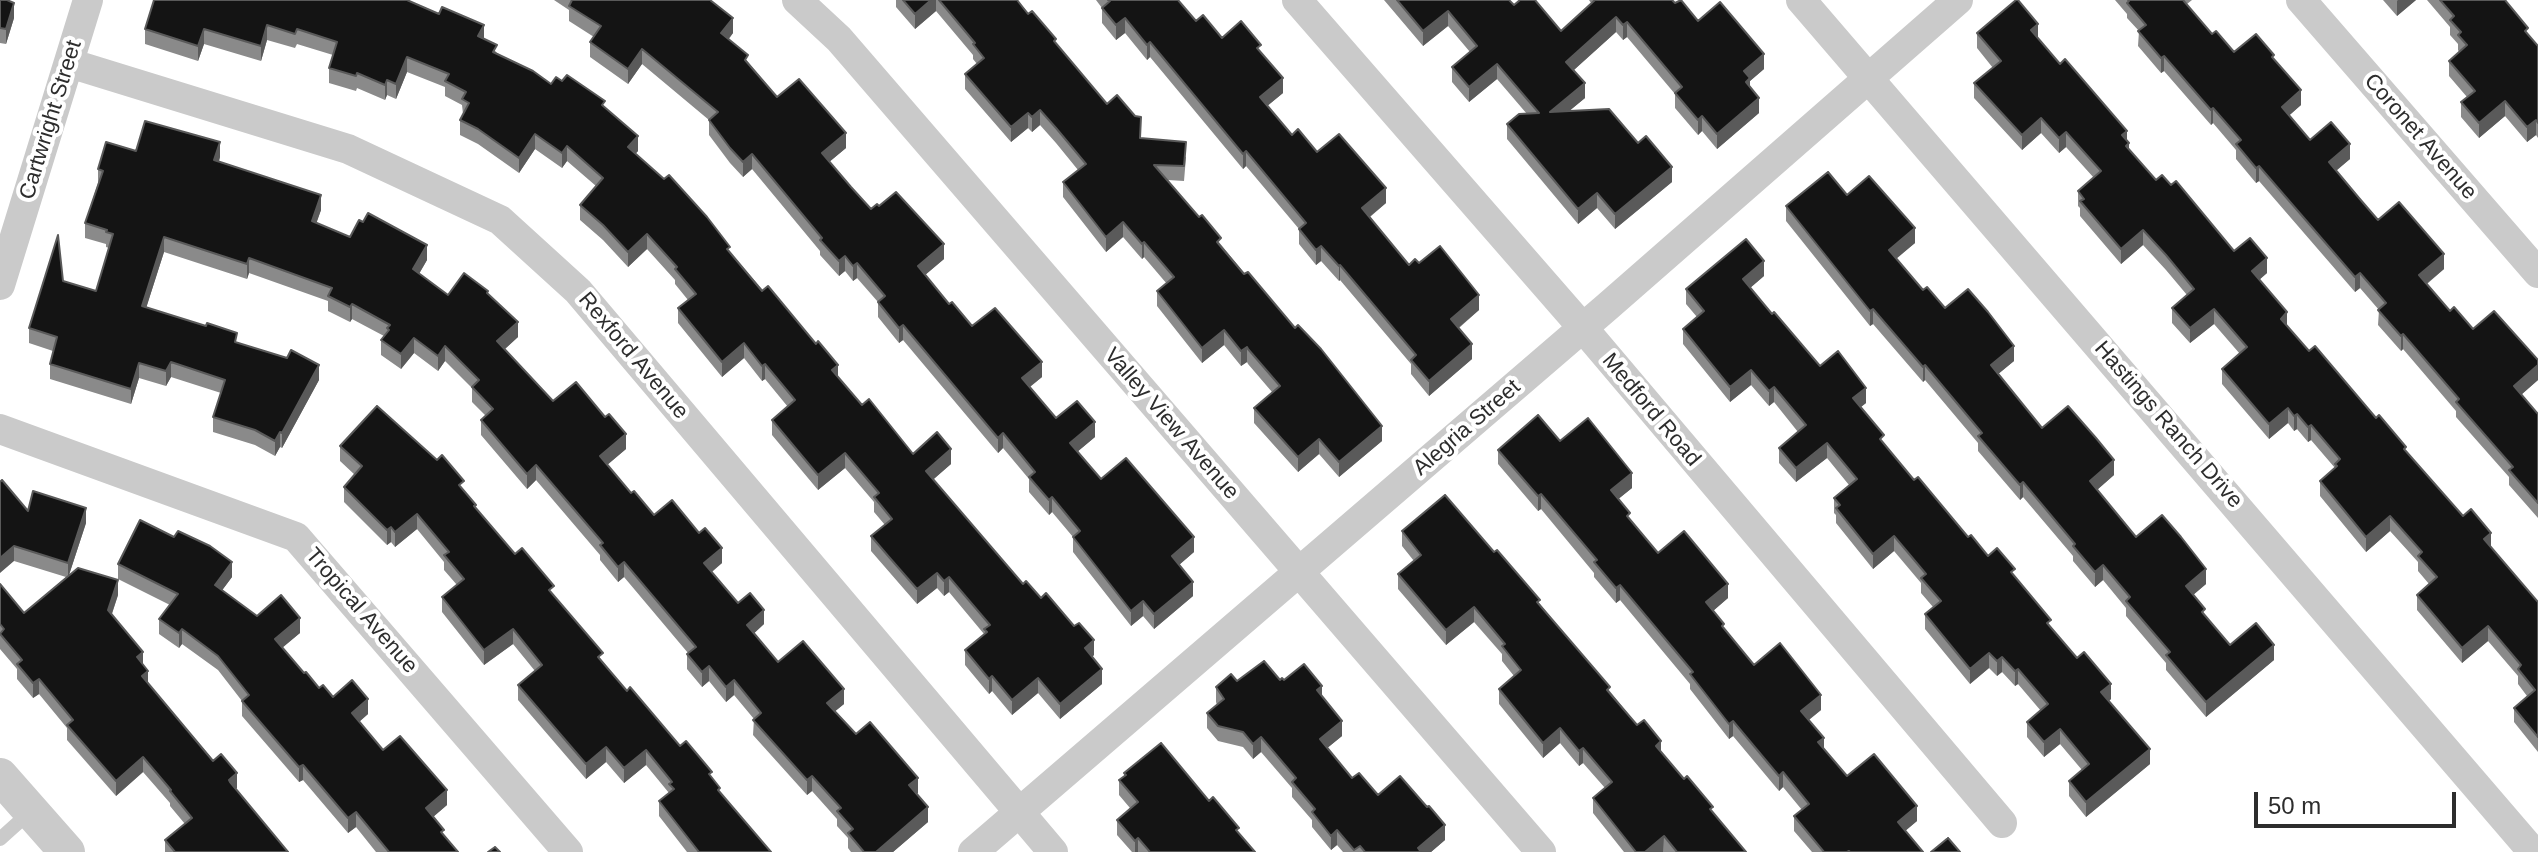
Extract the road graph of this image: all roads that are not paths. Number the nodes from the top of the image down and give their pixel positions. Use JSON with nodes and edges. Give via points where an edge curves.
{"nodes":[{"id":1,"x":88,"y":0,"type":"edge"},
{"id":2,"x":797,"y":0,"type":"edge"},
{"id":3,"x":1297,"y":0,"type":"edge"},
{"id":4,"x":1801,"y":0,"type":"edge"},
{"id":5,"x":1958,"y":0,"type":"edge"},
{"id":6,"x":2301,"y":0,"type":"edge"},
{"id":7,"x":69,"y":63,"type":"junction"},
{"id":8,"x":1870,"y":78,"type":"junction"},
{"id":9,"x":2538,"y":273,"type":"edge"},
{"id":10,"x":0,"y":285,"type":"edge"},
{"id":11,"x":1583,"y":328,"type":"junction"},
{"id":12,"x":0,"y":429,"type":"edge"},
{"id":13,"x":1299,"y":572,"type":"junction"},
{"id":14,"x":0,"y":776,"type":"edge"},
{"id":15,"x":31,"y":812,"type":"junction"},
{"id":16,"x":1020,"y":813,"type":"junction"},
{"id":17,"x":2002,"y":823,"type":"dead end"},
{"id":18,"x":0,"y":839,"type":"edge"},
{"id":19,"x":67,"y":852,"type":"edge"},
{"id":20,"x":568,"y":852,"type":"edge"},
{"id":21,"x":973,"y":852,"type":"edge"},
{"id":22,"x":1053,"y":852,"type":"edge"},
{"id":23,"x":1541,"y":852,"type":"edge"},
{"id":24,"x":2533,"y":852,"type":"edge"}],
"edges":[{"from":1,"to":7,"type":"street","name":"Cartwright Street"},
{"from":2,"to":13,"type":"street","name":"Valley View Avenue","via":[[839,39]]},
{"from":3,"to":11,"type":"street","name":"Medford Road"},
{"from":4,"to":8,"type":"street","name":"Hastings Ranch Drive"},
{"from":5,"to":8,"type":"street","name":"Alegria Street"},
{"from":6,"to":9,"type":"street","name":"Coronet Avenue"},
{"from":7,"to":10,"type":"street","name":"Cartwright Street"},
{"from":7,"to":16,"type":"street","name":"Rexford Avenue","via":[[348,149],[500,220],[578,291]]},
{"from":8,"to":11,"type":"street","name":"Alegria Street"},
{"from":8,"to":24,"type":"street","name":"Hastings Ranch Drive"},
{"from":11,"to":13,"type":"street","name":"Alegria Street"},
{"from":11,"to":17,"type":"street","name":"Medford Road"},
{"from":12,"to":20,"type":"street","name":"Tropical Avenue","via":[[296,537]]},
{"from":13,"to":16,"type":"street","name":"Alegria Street"},
{"from":13,"to":23,"type":"street","name":"Valley View Avenue"},
{"from":14,"to":15,"type":"street"},
{"from":15,"to":18,"type":"lane"},
{"from":15,"to":19,"type":"street"},
{"from":16,"to":21,"type":"street","name":"Alegria Street"},
{"from":16,"to":22,"type":"street","name":"Rexford Avenue"}]}
